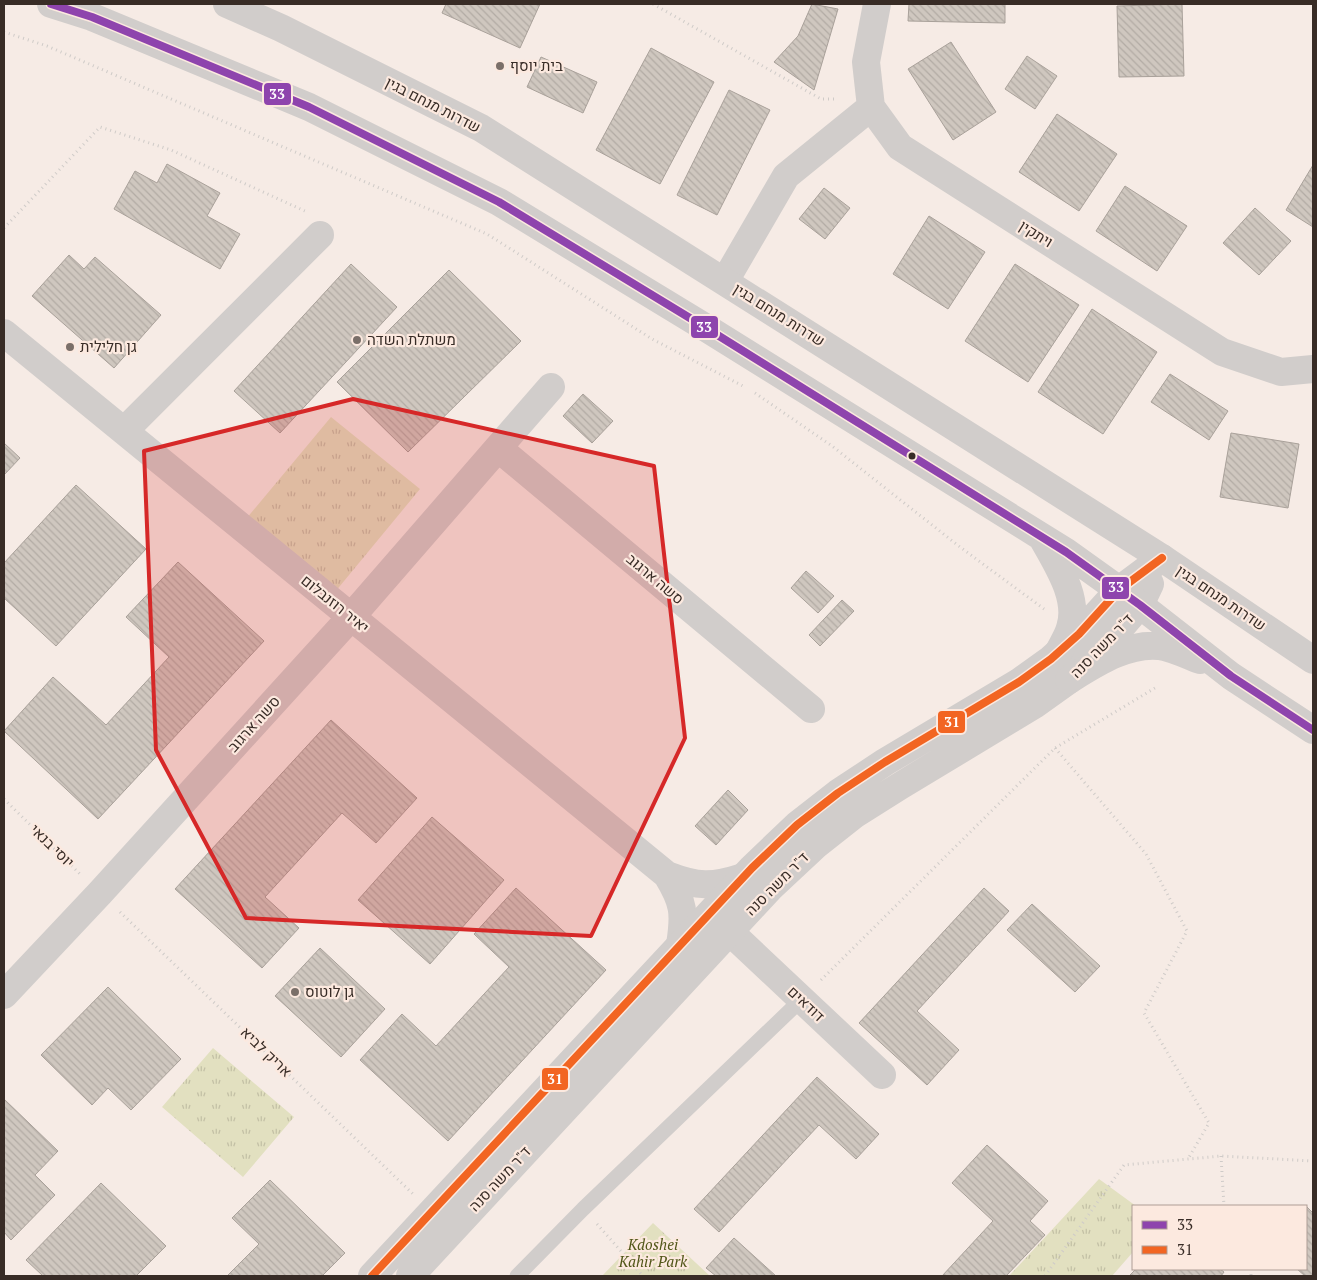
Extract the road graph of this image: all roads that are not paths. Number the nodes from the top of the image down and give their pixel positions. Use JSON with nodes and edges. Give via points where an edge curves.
{"nodes":[{"id":1,"x":51,"y":4,"type":"edge"},
{"id":2,"x":226,"y":4,"type":"edge"},
{"id":3,"x":877,"y":4,"type":"edge"},
{"id":4,"x":871,"y":103,"type":"junction"},
{"id":5,"x":315,"y":224,"type":"road end"},
{"id":6,"x":725,"y":281,"type":"junction"},
{"id":7,"x":4,"y":333,"type":"edge"},
{"id":8,"x":1313,"y":369,"type":"edge"},
{"id":9,"x":551,"y":387,"type":"dead end"},
{"id":10,"x":124,"y":431,"type":"junction"},
{"id":11,"x":498,"y":448,"type":"junction"},
{"id":12,"x":1041,"y":536,"type":"junction"},
{"id":13,"x":1162,"y":558,"type":"junction"},
{"id":14,"x":1129,"y":597,"type":"junction"},
{"id":15,"x":351,"y":617,"type":"junction"},
{"id":16,"x":1058,"y":653,"type":"junction"},
{"id":17,"x":1313,"y":660,"type":"edge"},
{"id":18,"x":1221,"y":668,"type":"junction"},
{"id":19,"x":1069,"y":680,"type":"junction"},
{"id":20,"x":812,"y":709,"type":"dead end"},
{"id":21,"x":1313,"y":730,"type":"edge"},
{"id":22,"x":667,"y":875,"type":"junction"},
{"id":23,"x":743,"y":877,"type":"junction"},
{"id":24,"x":730,"y":932,"type":"junction"},
{"id":25,"x":680,"y":945,"type":"junction"},
{"id":26,"x":4,"y":995,"type":"edge"},
{"id":27,"x":801,"y":1000,"type":"junction"},
{"id":28,"x":882,"y":1075,"type":"dead end"},
{"id":29,"x":372,"y":1276,"type":"edge"},
{"id":30,"x":410,"y":1276,"type":"edge"},
{"id":31,"x":516,"y":1276,"type":"edge"}],
"edges":[{"from":1,"to":12,"type":"street","via":[[92,17],[309,107],[499,202]]},
{"from":2,"to":6,"type":"street","name":"שדרות מנחם בגין","via":[[281,28],[480,128]]},
{"from":3,"to":4,"type":"street","name":"ויתקין","via":[[866,62]]},
{"from":4,"to":6,"type":"street","via":[[786,176]]},
{"from":4,"to":8,"type":"street","name":"ויתקין","via":[[900,147],[1222,352],[1281,372]]},
{"from":5,"to":10,"type":"street"},
{"from":6,"to":13,"type":"street","name":"שדרות מנחם בגין"},
{"from":7,"to":10,"type":"street","name":"יאיר רוזנבלום"},
{"from":9,"to":11,"type":"street","name":"סשה ארגוב"},
{"from":10,"to":15,"type":"street","name":"יאיר רוזנבלום"},
{"from":11,"to":15,"type":"street","name":"סשה ארגוב"},
{"from":11,"to":20,"type":"street","name":"סשה ארגוב"},
{"from":12,"to":14,"type":"street"},
{"from":12,"to":16,"type":"street","via":[[1060,568],[1072,613],[1070,628]]},
{"from":13,"to":14,"type":"street","name":"ד\"ר משה סנה"},
{"from":13,"to":17,"type":"street","name":"שדרות מנחם בגין"},
{"from":14,"to":16,"type":"street","name":"ד\"ר משה סנה"},
{"from":14,"to":18,"type":"street"},
{"from":14,"to":19,"type":"street","name":"ד\"ר משה סנה","via":[[1099,653]]},
{"from":15,"to":22,"type":"street","name":"יאיר רוזנבלום"},
{"from":15,"to":26,"type":"street","name":"סשה ארגוב"},
{"from":16,"to":23,"type":"street","name":"ד\"ר משה סנה","via":[[1019,682],[838,793],[797,825]]},
{"from":18,"to":19,"type":"street","via":[[1160,646],[1144,646],[1108,657]]},
{"from":18,"to":21,"type":"street"},
{"from":19,"to":24,"type":"street","name":"ד\"ר משה סנה","via":[[1034,705],[854,815],[771,887]]},
{"from":22,"to":23,"type":"street","name":"יאיר רוזנבלום","via":[[704,885]]},
{"from":22,"to":25,"type":"street","name":"יאיר רוזנבלום","via":[[683,910]]},
{"from":23,"to":25,"type":"street","name":"ד\"ר משה סנה"},
{"from":24,"to":27,"type":"street","name":"דודאים"},
{"from":24,"to":30,"type":"street","name":"ד\"ר משה סנה"},
{"from":25,"to":29,"type":"street","name":"ד\"ר משה סנה"},
{"from":27,"to":28,"type":"street","name":"דודאים"},
{"from":27,"to":31,"type":"lane"}]}
